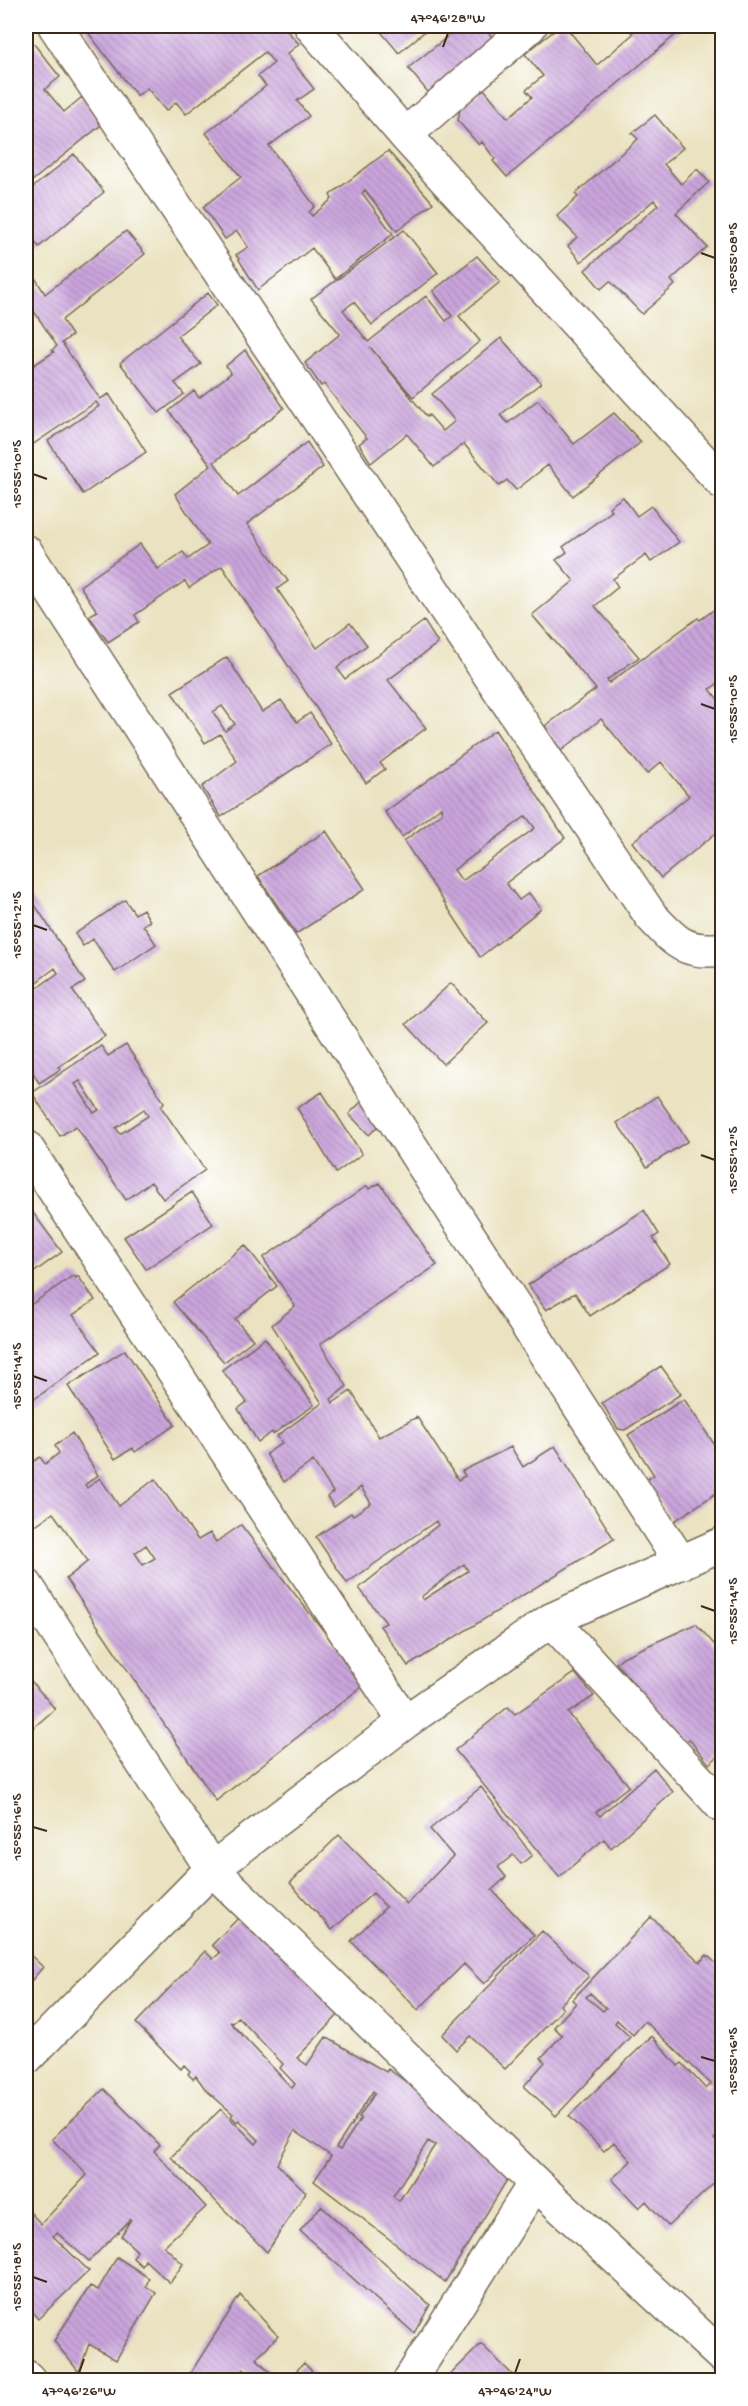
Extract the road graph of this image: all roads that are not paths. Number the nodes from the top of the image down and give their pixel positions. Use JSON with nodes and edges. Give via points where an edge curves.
{"nodes":[{"id":1,"x":55,"y":26,"type":"edge"},
{"id":2,"x":311,"y":26,"type":"edge"},
{"id":3,"x":530,"y":26,"type":"edge"},
{"id":4,"x":405,"y":135,"type":"junction"},
{"id":5,"x":723,"y":482,"type":"edge"},
{"id":6,"x":26,"y":552,"type":"edge"},
{"id":7,"x":723,"y":949,"type":"edge"},
{"id":8,"x":26,"y":1147,"type":"edge"},
{"id":9,"x":723,"y":1544,"type":"edge"},
{"id":10,"x":681,"y":1563,"type":"junction"},
{"id":11,"x":26,"y":1585,"type":"edge"},
{"id":12,"x":551,"y":1620,"type":"junction"},
{"id":13,"x":405,"y":1722,"type":"junction"},
{"id":14,"x":723,"y":1806,"type":"edge"},
{"id":15,"x":212,"y":1869,"type":"junction"},
{"id":16,"x":26,"y":2058,"type":"edge"},
{"id":17,"x":535,"y":2182,"type":"junction"},
{"id":18,"x":723,"y":2356,"type":"edge"},
{"id":19,"x":26,"y":2377,"type":"edge"},
{"id":20,"x":29,"y":2380,"type":"edge"},
{"id":21,"x":410,"y":2380,"type":"edge"}],
"edges":[{"from":1,"to":7,"type":"street","via":[[651,916],[674,941],[701,952]]},
{"from":2,"to":4,"type":"street"},
{"from":3,"to":4,"type":"street"},
{"from":4,"to":5,"type":"street"},
{"from":6,"to":10,"type":"street"},
{"from":8,"to":13,"type":"street"},
{"from":9,"to":10,"type":"street"},
{"from":10,"to":12,"type":"street"},
{"from":11,"to":15,"type":"street"},
{"from":12,"to":13,"type":"street"},
{"from":12,"to":14,"type":"street"},
{"from":13,"to":15,"type":"street"},
{"from":15,"to":16,"type":"street"},
{"from":15,"to":17,"type":"street"},
{"from":17,"to":18,"type":"street"},
{"from":17,"to":21,"type":"street"},
{"from":19,"to":20,"type":"street"}]}
